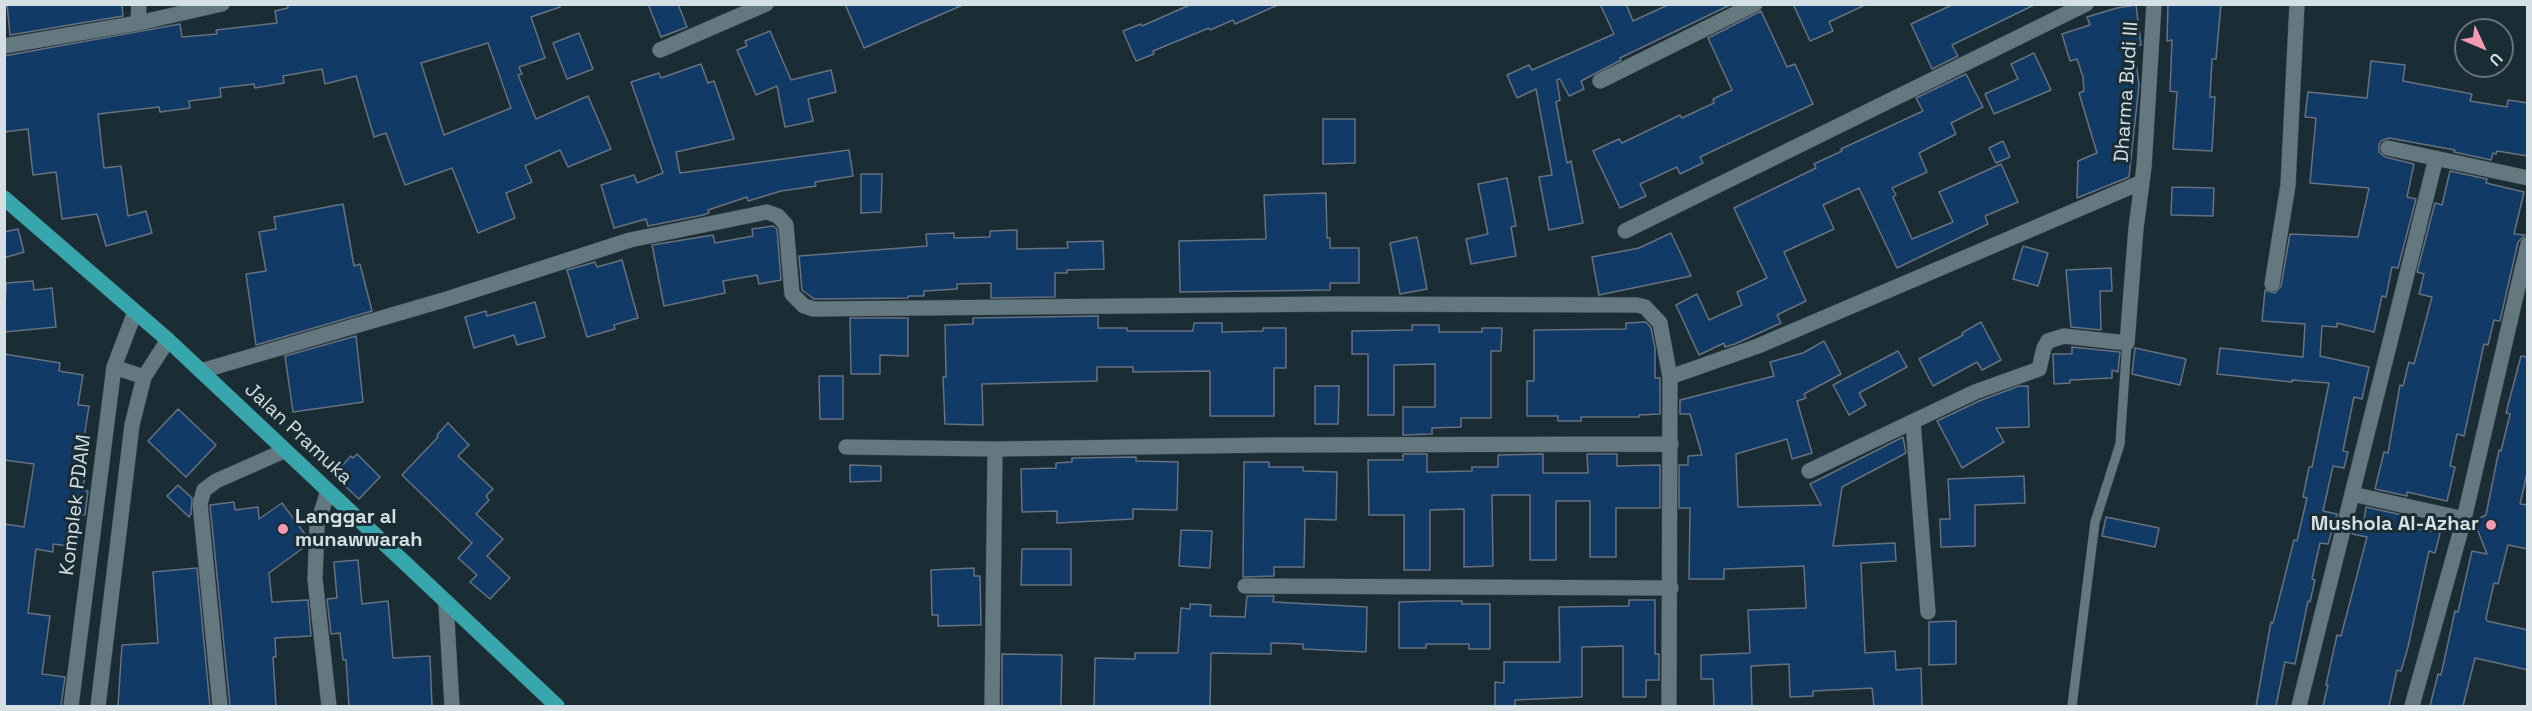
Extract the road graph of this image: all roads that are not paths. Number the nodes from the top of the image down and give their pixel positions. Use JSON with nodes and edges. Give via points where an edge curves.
{"nodes":[{"id":1,"x":139,"y":4,"type":"edge"},
{"id":2,"x":222,"y":4,"type":"edge"},
{"id":3,"x":766,"y":4,"type":"edge"},
{"id":4,"x":1755,"y":4,"type":"edge"},
{"id":5,"x":2086,"y":4,"type":"edge"},
{"id":6,"x":2154,"y":4,"type":"edge"},
{"id":7,"x":2297,"y":4,"type":"edge"},
{"id":8,"x":138,"y":23,"type":"junction"},
{"id":9,"x":4,"y":46,"type":"edge"},
{"id":10,"x":660,"y":50,"type":"dead end"},
{"id":11,"x":1600,"y":81,"type":"dead end"},
{"id":12,"x":2388,"y":147,"type":"dead end"},
{"id":13,"x":2436,"y":158,"type":"junction"},
{"id":14,"x":2528,"y":178,"type":"edge"},
{"id":15,"x":2142,"y":182,"type":"junction"},
{"id":16,"x":4,"y":198,"type":"edge"},
{"id":17,"x":1625,"y":231,"type":"dead end"},
{"id":18,"x":2528,"y":244,"type":"edge"},
{"id":19,"x":2272,"y":284,"type":"dead end"},
{"id":20,"x":135,"y":312,"type":"junction"},
{"id":21,"x":168,"y":340,"type":"junction"},
{"id":22,"x":2127,"y":343,"type":"junction"},
{"id":23,"x":114,"y":367,"type":"junction"},
{"id":24,"x":201,"y":371,"type":"junction"},
{"id":25,"x":144,"y":377,"type":"junction"},
{"id":26,"x":1670,"y":377,"type":"junction"},
{"id":27,"x":1913,"y":422,"type":"junction"},
{"id":28,"x":1671,"y":444,"type":"junction"},
{"id":29,"x":846,"y":447,"type":"dead end"},
{"id":30,"x":995,"y":449,"type":"junction"},
{"id":31,"x":284,"y":451,"type":"junction"},
{"id":32,"x":1809,"y":471,"type":"dead end"},
{"id":33,"x":328,"y":491,"type":"junction"},
{"id":34,"x":2352,"y":494,"type":"junction"},
{"id":35,"x":2464,"y":519,"type":"junction"},
{"id":36,"x":1245,"y":586,"type":"dead end"},
{"id":37,"x":1671,"y":588,"type":"junction"},
{"id":38,"x":446,"y":604,"type":"junction"},
{"id":39,"x":1928,"y":612,"type":"dead end"},
{"id":40,"x":71,"y":706,"type":"edge"},
{"id":41,"x":98,"y":706,"type":"edge"},
{"id":42,"x":220,"y":706,"type":"edge"},
{"id":43,"x":329,"y":706,"type":"edge"},
{"id":44,"x":452,"y":706,"type":"edge"},
{"id":45,"x":557,"y":706,"type":"edge"},
{"id":46,"x":992,"y":706,"type":"edge"},
{"id":47,"x":1669,"y":706,"type":"edge"},
{"id":48,"x":2072,"y":706,"type":"edge"},
{"id":49,"x":2299,"y":706,"type":"edge"},
{"id":50,"x":2412,"y":706,"type":"edge"}],
"edges":[{"from":1,"to":8,"type":"street"},
{"from":2,"to":8,"type":"street"},
{"from":3,"to":10,"type":"street"},
{"from":4,"to":11,"type":"street"},
{"from":5,"to":17,"type":"street"},
{"from":6,"to":15,"type":"street","name":"Dharma Budi III"},
{"from":7,"to":19,"type":"street","via":[[2288,185]]},
{"from":8,"to":9,"type":"street"},
{"from":12,"to":13,"type":"street"},
{"from":13,"to":14,"type":"street"},
{"from":13,"to":34,"type":"street"},
{"from":15,"to":22,"type":"street","name":"Dharma Budi III"},
{"from":15,"to":26,"type":"street","via":[[1758,346]]},
{"from":16,"to":20,"type":"main road","name":"Jalan Pramuka"},
{"from":18,"to":35,"type":"street"},
{"from":20,"to":21,"type":"main road","name":"Jalan Pramuka"},
{"from":20,"to":23,"type":"street","name":"Komplek PDAM"},
{"from":21,"to":24,"type":"main road","name":"Jalan Pramuka"},
{"from":21,"to":25,"type":"street"},
{"from":22,"to":27,"type":"street","via":[[2056,338],[2044,348],[2039,369],[1975,392]]},
{"from":22,"to":48,"type":"lane","via":[[2120,444],[2095,522]]},
{"from":23,"to":25,"type":"street"},
{"from":23,"to":40,"type":"street","name":"Komplek PDAM"},
{"from":24,"to":26,"type":"street","via":[[630,240],[767,212],[786,225],[792,294],[804,306],[814,309],[1637,305],[1645,307],[1660,323]]},
{"from":24,"to":31,"type":"main road","name":"Jalan Pramuka"},
{"from":25,"to":41,"type":"street","via":[[132,425]]},
{"from":26,"to":28,"type":"street"},
{"from":27,"to":32,"type":"street"},
{"from":27,"to":39,"type":"street"},
{"from":28,"to":30,"type":"street"},
{"from":28,"to":37,"type":"street"},
{"from":29,"to":30,"type":"street"},
{"from":30,"to":46,"type":"street"},
{"from":31,"to":33,"type":"main road","name":"Jalan Pramuka"},
{"from":31,"to":42,"type":"street","via":[[216,481],[204,490],[202,497]]},
{"from":33,"to":38,"type":"main road","name":"Jalan Pramuka"},
{"from":33,"to":43,"type":"street","via":[[317,526],[315,579]]},
{"from":34,"to":35,"type":"street"},
{"from":34,"to":49,"type":"street"},
{"from":35,"to":50,"type":"street"},
{"from":36,"to":37,"type":"street"},
{"from":37,"to":47,"type":"street"},
{"from":38,"to":44,"type":"street"},
{"from":38,"to":45,"type":"main road","name":"Jalan Pramuka"}]}
